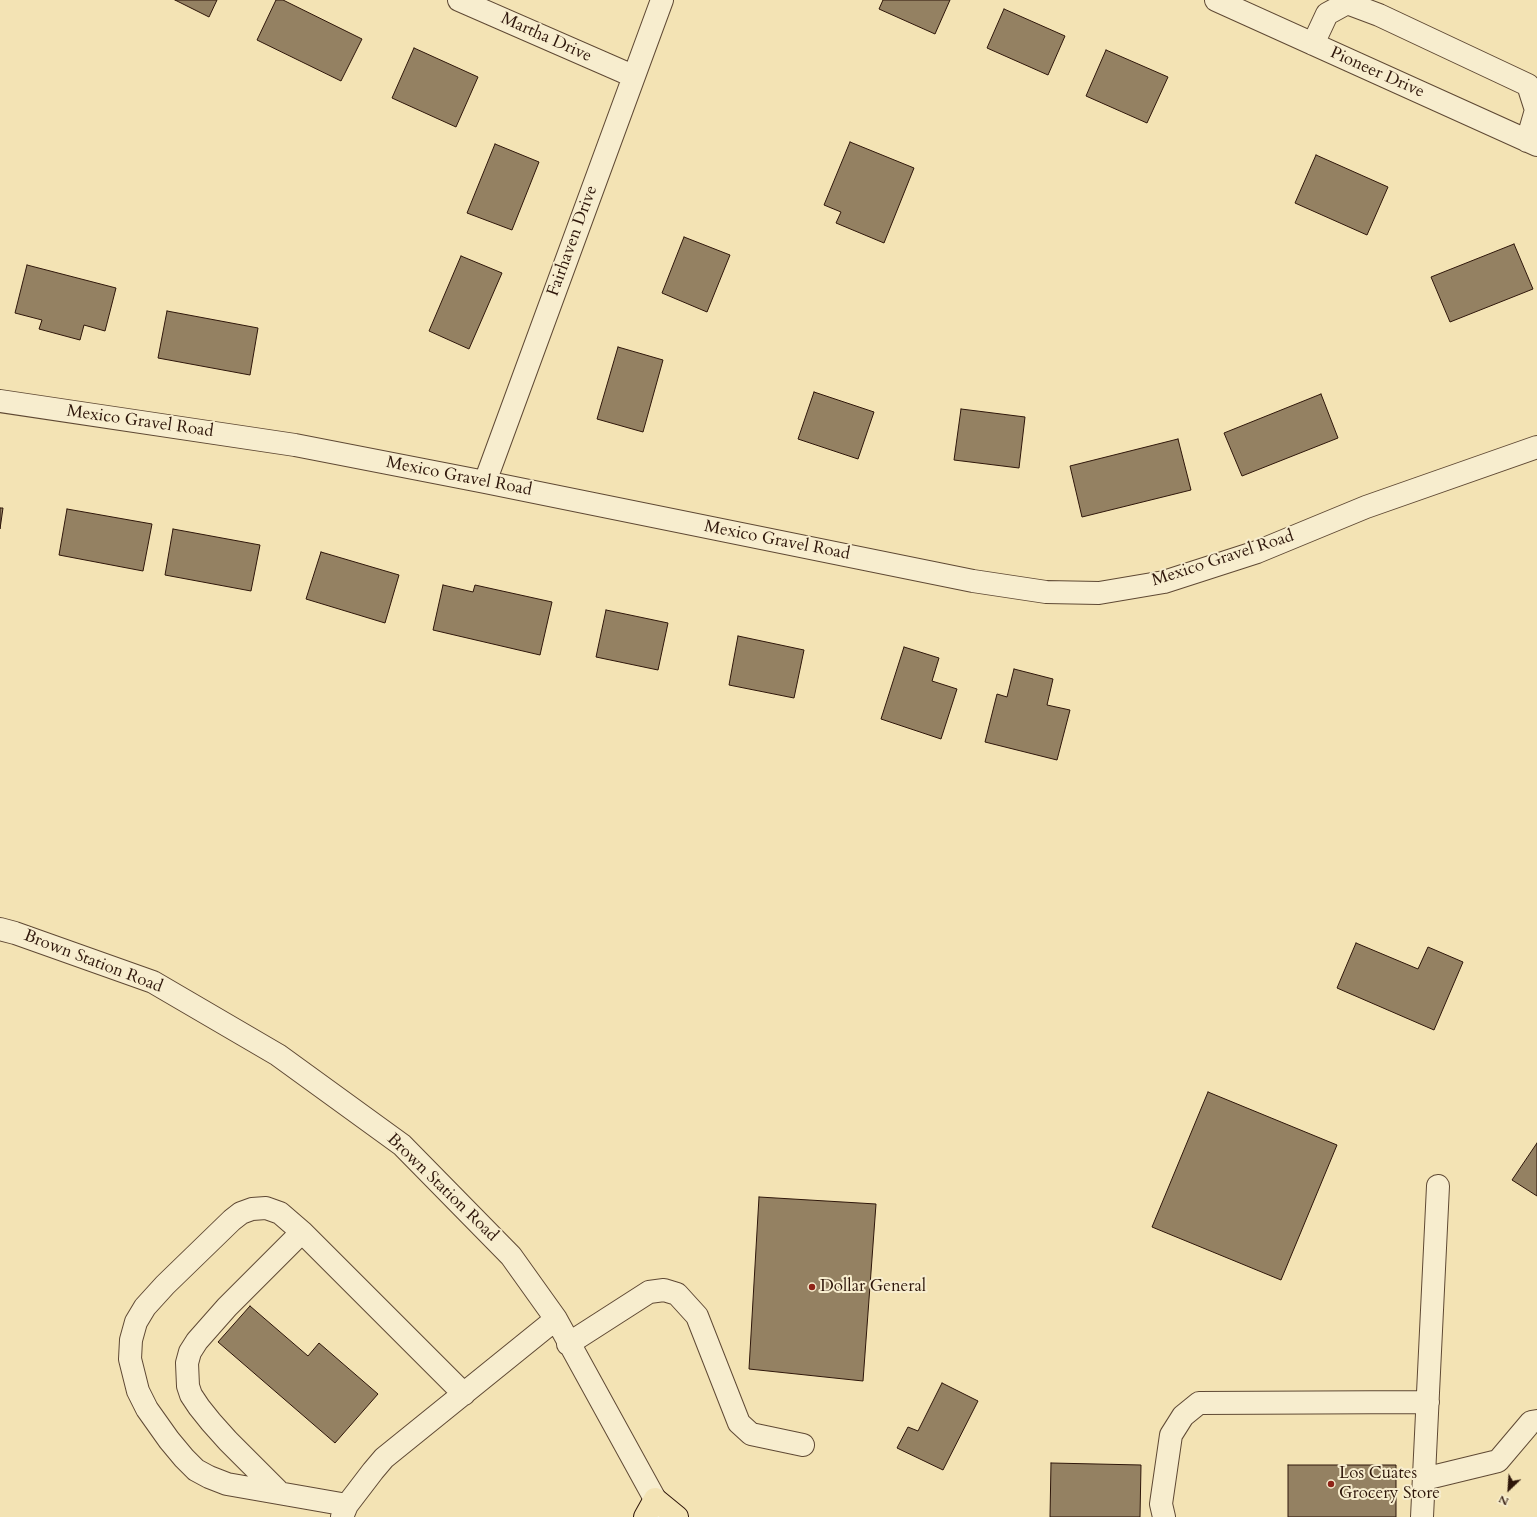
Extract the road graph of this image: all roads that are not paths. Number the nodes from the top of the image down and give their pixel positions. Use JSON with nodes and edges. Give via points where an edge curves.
{"nodes":[{"id":1,"x":459,"y":0,"type":"edge"},
{"id":2,"x":662,"y":0,"type":"edge"},
{"id":3,"x":1216,"y":0,"type":"edge"},
{"id":4,"x":1312,"y":44,"type":"junction"},
{"id":5,"x":633,"y":76,"type":"junction"},
{"id":6,"x":1532,"y":143,"type":"edge"},
{"id":7,"x":0,"y":401,"type":"edge"},
{"id":8,"x":1537,"y":447,"type":"edge"},
{"id":9,"x":485,"y":482,"type":"junction"},
{"id":10,"x":0,"y":929,"type":"edge"},
{"id":11,"x":1438,"y":1186,"type":"dead end"},
{"id":12,"x":302,"y":1232,"type":"junction"},
{"id":13,"x":556,"y":1319,"type":"junction"},
{"id":14,"x":568,"y":1344,"type":"junction"},
{"id":15,"x":464,"y":1394,"type":"junction"},
{"id":16,"x":1428,"y":1402,"type":"junction"},
{"id":17,"x":1537,"y":1421,"type":"edge"},
{"id":18,"x":803,"y":1445,"type":"dead end"},
{"id":19,"x":1424,"y":1479,"type":"junction"},
{"id":20,"x":280,"y":1493,"type":"junction"},
{"id":21,"x":345,"y":1511,"type":"edge"},
{"id":22,"x":654,"y":1511,"type":"edge"},
{"id":23,"x":677,"y":1517,"type":"edge"},
{"id":24,"x":1164,"y":1517,"type":"edge"},
{"id":25,"x":1422,"y":1517,"type":"edge"}],
"edges":[{"from":1,"to":5,"type":"street","name":"Martha Drive"},
{"from":2,"to":5,"type":"street","name":"Fairhaven Drive"},
{"from":3,"to":4,"type":"street","name":"Pioneer Drive"},
{"from":4,"to":6,"type":"street","name":"Pioneer Drive"},
{"from":4,"to":6,"type":"street","via":[[1327,14],[1346,3],[1379,15],[1528,85],[1536,110]]},
{"from":5,"to":9,"type":"street","name":"Fairhaven Drive"},
{"from":7,"to":9,"type":"street","name":"Mexico Gravel Road","via":[[295,445]]},
{"from":8,"to":9,"type":"street","name":"Mexico Gravel Road","via":[[1366,507],[1257,552],[1164,582],[1099,593],[1046,592],[973,581]]},
{"from":10,"to":13,"type":"street","name":"Brown Station Road","via":[[153,982],[278,1055],[402,1145],[511,1256]]},
{"from":11,"to":16,"type":"street"},
{"from":12,"to":15,"type":"street"},
{"from":12,"to":20,"type":"street","via":[[197,1341],[190,1352],[187,1364],[188,1386],[199,1407]]},
{"from":12,"to":20,"type":"street","via":[[280,1214],[266,1208],[241,1213],[145,1307],[136,1322],[131,1340],[130,1359],[138,1390],[147,1409],[184,1458],[196,1470],[227,1484]]},
{"from":13,"to":14,"type":"street","name":"Brown Station Road"},
{"from":13,"to":15,"type":"street"},
{"from":14,"to":18,"type":"street","via":[[649,1292],[664,1290],[677,1294],[697,1316],[739,1423],[751,1434]]},
{"from":14,"to":22,"type":"street","name":"Brown Station Road"},
{"from":15,"to":21,"type":"street","via":[[384,1458]]},
{"from":16,"to":19,"type":"street"},
{"from":16,"to":24,"type":"street","via":[[1199,1402],[1183,1416],[1171,1435],[1161,1504]]},
{"from":17,"to":19,"type":"street","via":[[1531,1422],[1498,1461]]},
{"from":19,"to":25,"type":"street"},
{"from":20,"to":21,"type":"street"},
{"from":22,"to":23,"type":"main road"}]}
